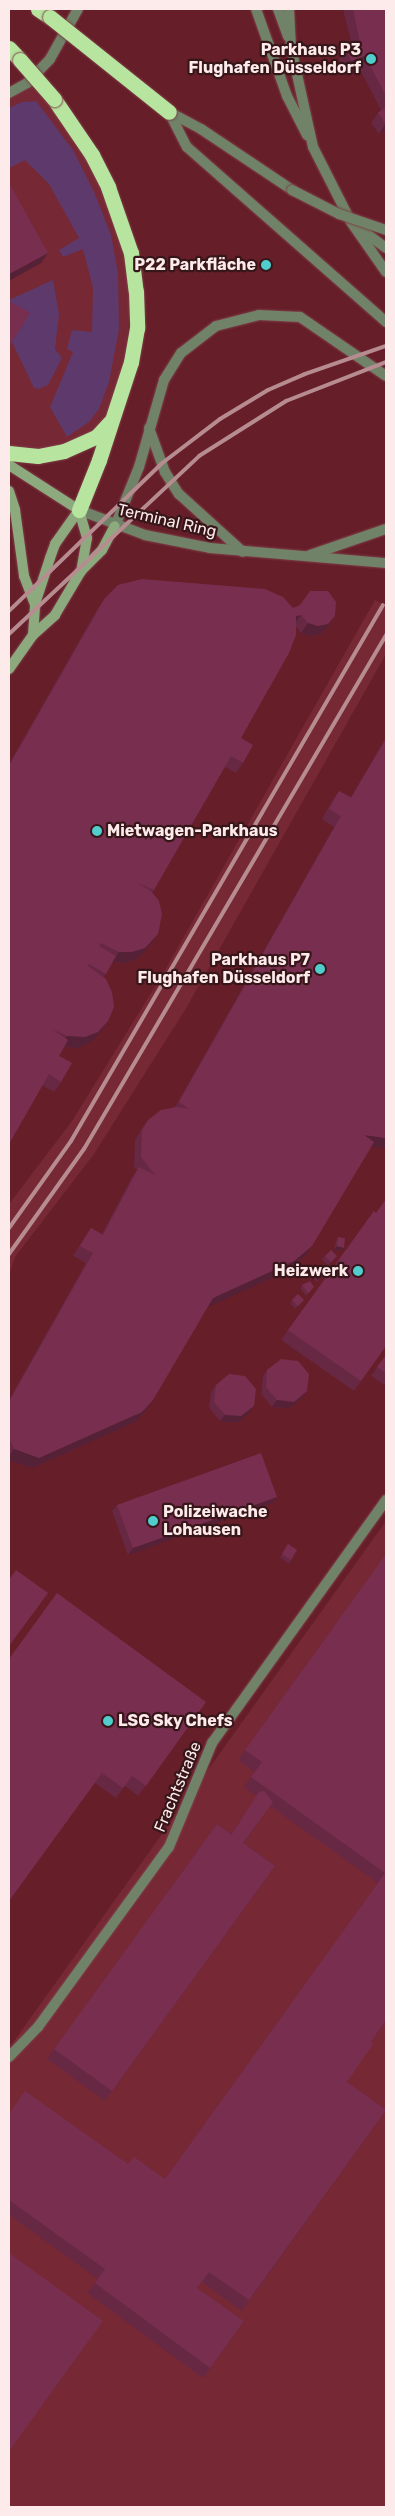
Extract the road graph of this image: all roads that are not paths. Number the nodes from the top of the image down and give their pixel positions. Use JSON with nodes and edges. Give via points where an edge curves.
{"nodes":[{"id":1,"x":78,"y":9,"type":"edge"},
{"id":2,"x":256,"y":9,"type":"edge"},
{"id":3,"x":278,"y":9,"type":"edge"},
{"id":4,"x":290,"y":9,"type":"edge"},
{"id":5,"x":44,"y":13,"type":"edge"},
{"id":6,"x":291,"y":47,"type":"junction"},
{"id":7,"x":9,"y":48,"type":"edge"},
{"id":8,"x":9,"y":93,"type":"edge"},
{"id":9,"x":169,"y":112,"type":"junction"},
{"id":10,"x":313,"y":147,"type":"junction"},
{"id":11,"x":351,"y":222,"type":"junction"},
{"id":12,"x":386,"y":230,"type":"edge"},
{"id":13,"x":386,"y":248,"type":"edge"},
{"id":14,"x":386,"y":272,"type":"edge"},
{"id":15,"x":386,"y":322,"type":"edge"},
{"id":16,"x":386,"y":376,"type":"edge"},
{"id":17,"x":114,"y":417,"type":"junction"},
{"id":18,"x":149,"y":428,"type":"junction"},
{"id":19,"x":9,"y":453,"type":"edge"},
{"id":20,"x":9,"y":466,"type":"edge"},
{"id":21,"x":9,"y":491,"type":"edge"},
{"id":22,"x":79,"y":510,"type":"junction"},
{"id":23,"x":115,"y":526,"type":"junction"},
{"id":24,"x":386,"y":529,"type":"edge"},
{"id":25,"x":243,"y":552,"type":"junction"},
{"id":26,"x":304,"y":557,"type":"junction"},
{"id":27,"x":386,"y":563,"type":"edge"},
{"id":28,"x":81,"y":571,"type":"junction"},
{"id":29,"x":35,"y":604,"type":"junction"},
{"id":30,"x":33,"y":634,"type":"junction"},
{"id":31,"x":9,"y":669,"type":"edge"},
{"id":32,"x":386,"y":1500,"type":"edge"},
{"id":33,"x":9,"y":2057,"type":"edge"}],
"edges":[{"from":1,"to":8,"type":"street","via":[[50,59],[27,83]]},
{"from":2,"to":10,"type":"street","via":[[286,96]]},
{"from":3,"to":6,"type":"street"},
{"from":4,"to":6,"type":"street"},
{"from":5,"to":9,"type":"highway","bridge":true},
{"from":6,"to":10,"type":"street"},
{"from":7,"to":17,"type":"highway","bridge":true,"via":[[54,99],[92,155],[108,187],[131,253],[137,328],[131,362]]},
{"from":9,"to":12,"type":"street","bridge":true,"via":[[202,129],[317,204]]},
{"from":9,"to":15,"type":"street","via":[[187,147]]},
{"from":10,"to":11,"type":"street"},
{"from":11,"to":13,"type":"street"},
{"from":11,"to":14,"type":"street"},
{"from":16,"to":18,"type":"street","via":[[300,317],[274,314],[229,320],[191,342],[164,380]]},
{"from":17,"to":19,"type":"highway","via":[[96,437],[64,451],[38,456]]},
{"from":17,"to":22,"type":"highway"},
{"from":18,"to":23,"type":"street","via":[[139,466]]},
{"from":18,"to":25,"type":"street","via":[[165,472],[179,494]]},
{"from":20,"to":22,"type":"street","name":"Terminal Ring"},
{"from":21,"to":29,"type":"street","via":[[15,510],[24,576]]},
{"from":22,"to":23,"type":"street","name":"Terminal Ring"},
{"from":22,"to":28,"type":"street","via":[[87,538]]},
{"from":22,"to":29,"type":"street","via":[[55,544]]},
{"from":23,"to":25,"type":"street","name":"Terminal Ring","via":[[182,543]]},
{"from":23,"to":28,"type":"street","via":[[102,550]]},
{"from":24,"to":26,"type":"street","name":"Terminal Ring"},
{"from":25,"to":26,"type":"street","name":"Terminal Ring"},
{"from":26,"to":27,"type":"street","name":"Terminal Ring"},
{"from":28,"to":30,"type":"street","via":[[55,615]]},
{"from":29,"to":30,"type":"street"},
{"from":30,"to":31,"type":"street"},
{"from":32,"to":33,"type":"street","name":"Frachtstraße","via":[[212,1744],[168,1847],[38,2027]]}]}
